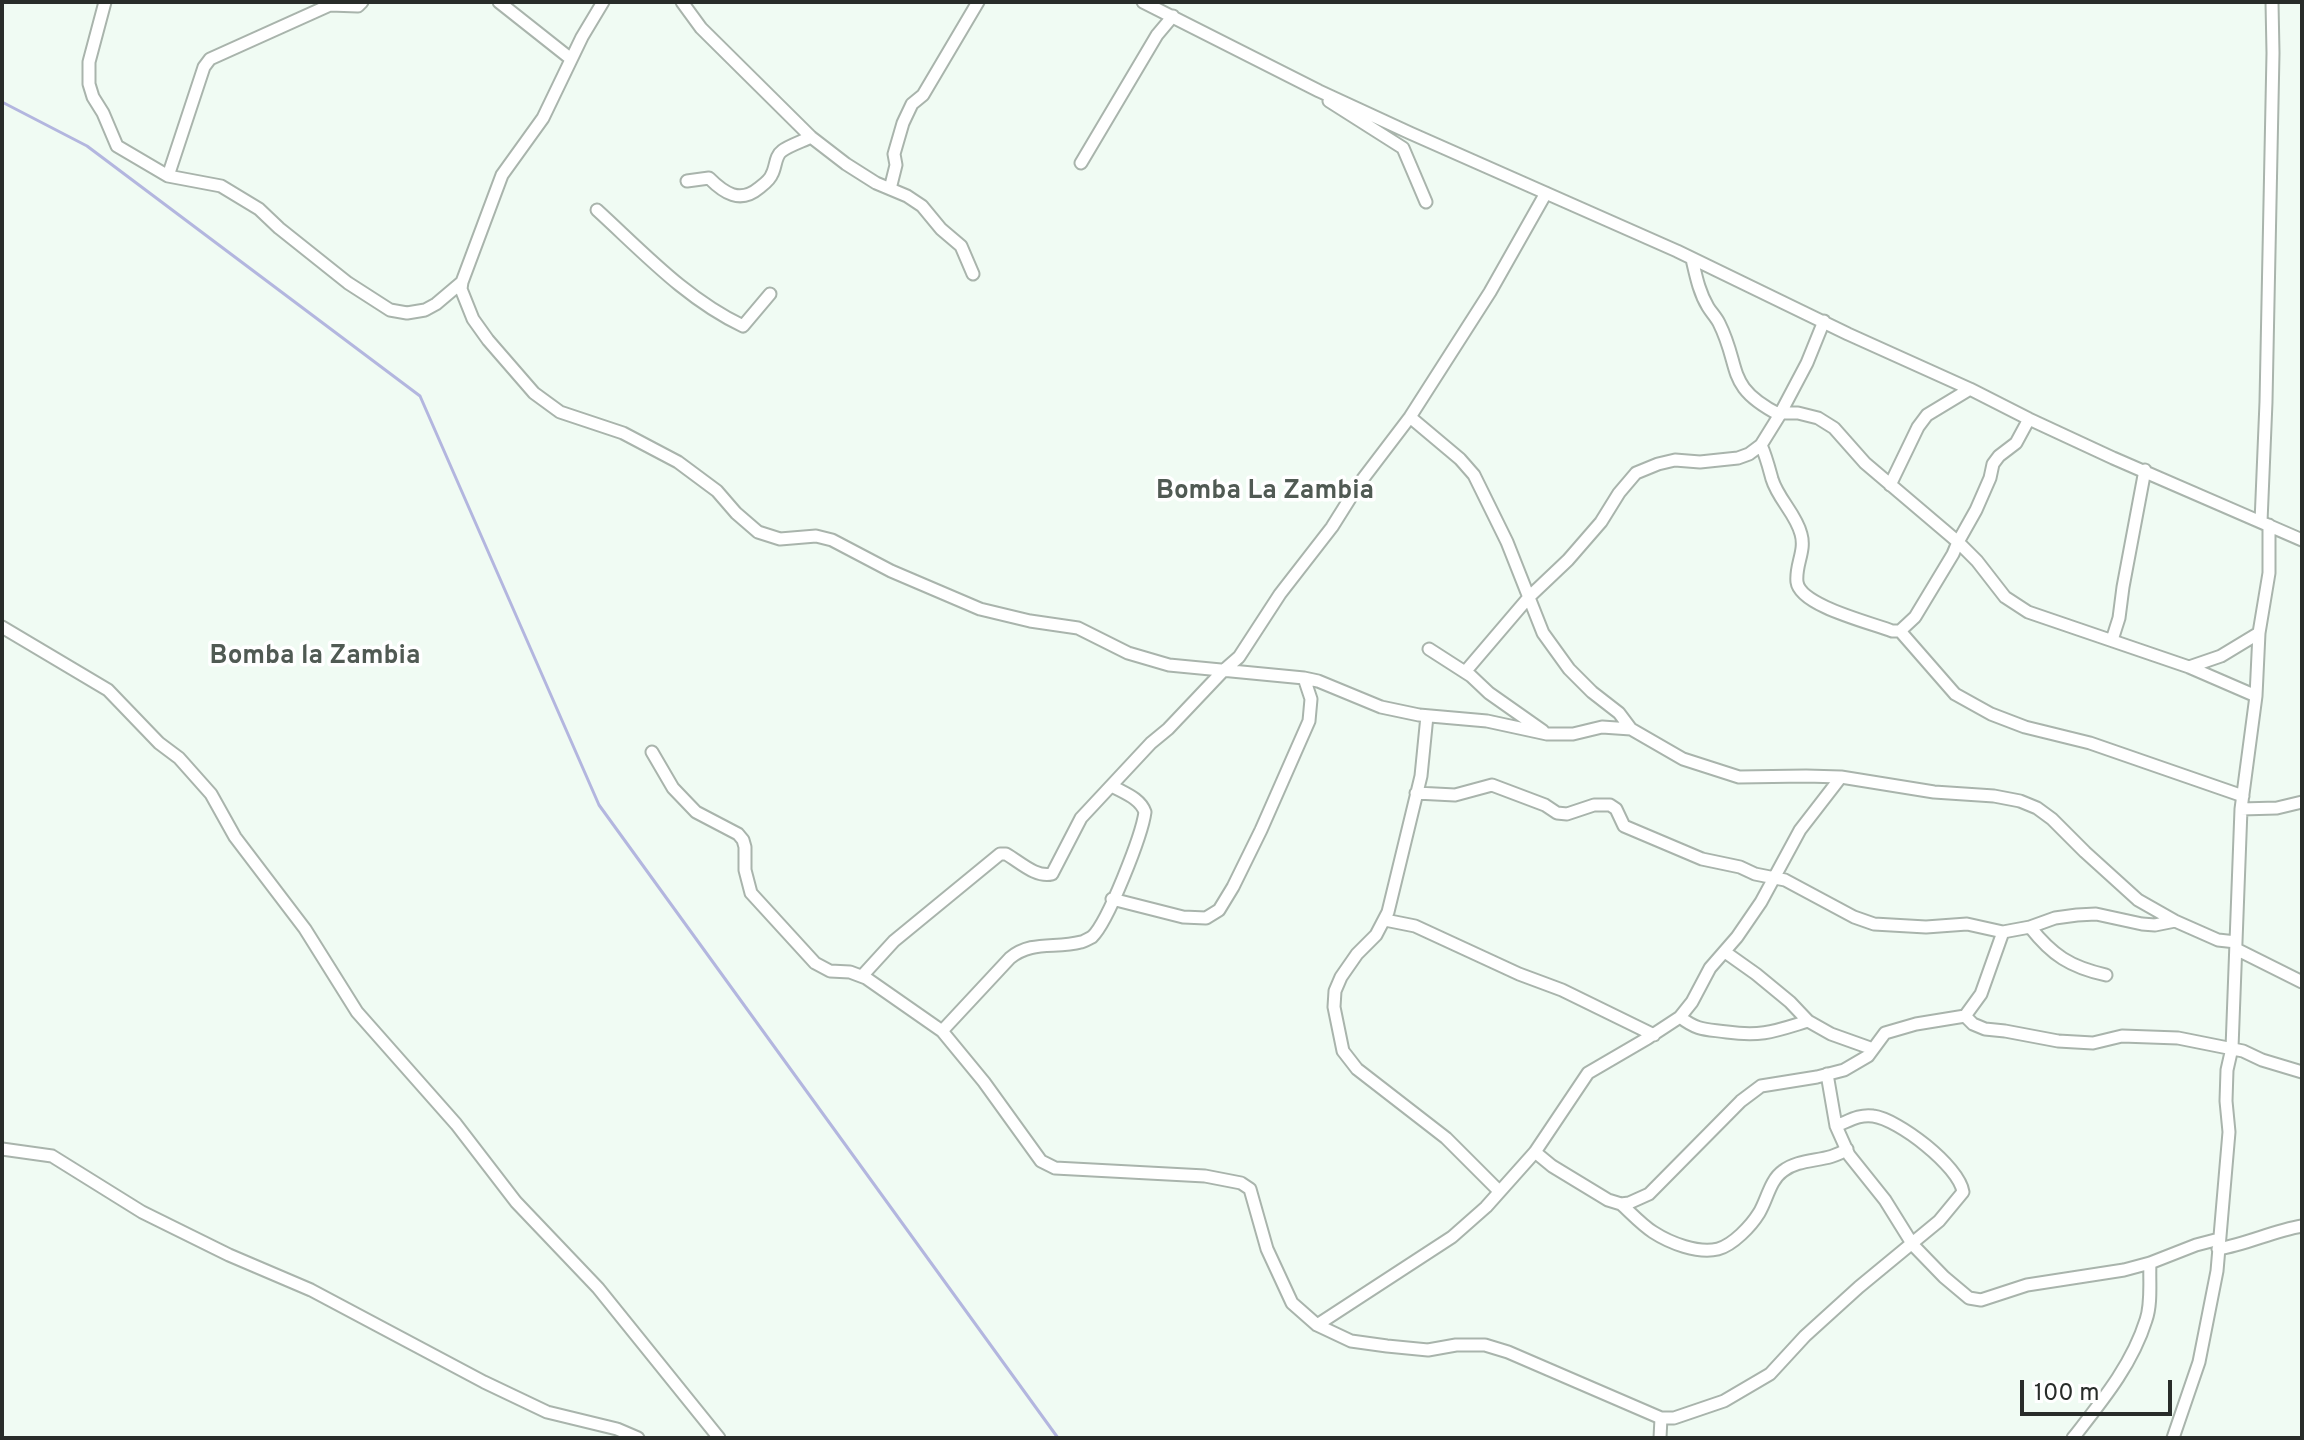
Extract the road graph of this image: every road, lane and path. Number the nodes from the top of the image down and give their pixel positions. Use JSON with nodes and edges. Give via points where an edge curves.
{"nodes":[{"id":1,"x":105,"y":2,"type":"edge"},
{"id":2,"x":362,"y":2,"type":"edge"},
{"id":3,"x":499,"y":2,"type":"edge"},
{"id":4,"x":603,"y":2,"type":"edge"},
{"id":5,"x":682,"y":2,"type":"edge"},
{"id":6,"x":978,"y":2,"type":"edge"},
{"id":7,"x":1143,"y":2,"type":"edge"},
{"id":8,"x":2272,"y":2,"type":"edge"},
{"id":9,"x":1173,"y":16,"type":"junction"},
{"id":10,"x":571,"y":59,"type":"junction"},
{"id":11,"x":1322,"y":95,"type":"dead end"},
{"id":12,"x":811,"y":137,"type":"junction"},
{"id":13,"x":1081,"y":163,"type":"dead end"},
{"id":14,"x":168,"y":176,"type":"junction"},
{"id":15,"x":687,"y":181,"type":"dead end"},
{"id":16,"x":890,"y":189,"type":"junction"},
{"id":17,"x":1546,"y":193,"type":"junction"},
{"id":18,"x":1426,"y":202,"type":"dead end"},
{"id":19,"x":597,"y":210,"type":"dead end"},
{"id":20,"x":1692,"y":259,"type":"junction"},
{"id":21,"x":973,"y":274,"type":"dead end"},
{"id":22,"x":462,"y":282,"type":"junction"},
{"id":23,"x":770,"y":294,"type":"dead end"},
{"id":24,"x":1824,"y":321,"type":"junction"},
{"id":25,"x":1970,"y":389,"type":"junction"},
{"id":26,"x":1780,"y":414,"type":"junction"},
{"id":27,"x":1410,"y":417,"type":"junction"},
{"id":28,"x":2029,"y":419,"type":"junction"},
{"id":29,"x":1761,"y":445,"type":"junction"},
{"id":30,"x":2145,"y":470,"type":"junction"},
{"id":31,"x":1890,"y":485,"type":"junction"},
{"id":32,"x":2265,"y":524,"type":"junction"},
{"id":33,"x":2302,"y":540,"type":"edge"},
{"id":34,"x":1958,"y":542,"type":"junction"},
{"id":35,"x":1529,"y":597,"type":"junction"},
{"id":36,"x":2,"y":627,"type":"edge"},
{"id":37,"x":1900,"y":631,"type":"junction"},
{"id":38,"x":2259,"y":633,"type":"junction"},
{"id":39,"x":2112,"y":640,"type":"junction"},
{"id":40,"x":1429,"y":649,"type":"dead end"},
{"id":41,"x":2189,"y":667,"type":"junction"},
{"id":42,"x":1223,"y":671,"type":"junction"},
{"id":43,"x":1465,"y":672,"type":"junction"},
{"id":44,"x":1304,"y":678,"type":"junction"},
{"id":45,"x":2256,"y":696,"type":"junction"},
{"id":46,"x":1427,"y":716,"type":"junction"},
{"id":47,"x":1631,"y":729,"type":"junction"},
{"id":48,"x":1547,"y":734,"type":"junction"},
{"id":49,"x":652,"y":752,"type":"dead end"},
{"id":50,"x":1841,"y":777,"type":"junction"},
{"id":51,"x":1112,"y":786,"type":"junction"},
{"id":52,"x":1416,"y":793,"type":"junction"},
{"id":53,"x":2242,"y":802,"type":"junction"},
{"id":54,"x":2302,"y":802,"type":"edge"},
{"id":55,"x":1774,"y":878,"type":"junction"},
{"id":56,"x":1112,"y":899,"type":"junction"},
{"id":57,"x":1385,"y":920,"type":"junction"},
{"id":58,"x":2175,"y":921,"type":"junction"},
{"id":59,"x":2030,"y":927,"type":"junction"},
{"id":60,"x":2003,"y":932,"type":"junction"},
{"id":61,"x":2236,"y":946,"type":"junction"},
{"id":62,"x":1725,"y":952,"type":"junction"},
{"id":63,"x":2106,"y":975,"type":"dead end"},
{"id":64,"x":862,"y":976,"type":"junction"},
{"id":65,"x":2302,"y":982,"type":"edge"},
{"id":66,"x":1965,"y":1016,"type":"junction"},
{"id":67,"x":1680,"y":1017,"type":"junction"},
{"id":68,"x":1808,"y":1021,"type":"junction"},
{"id":69,"x":942,"y":1031,"type":"junction"},
{"id":70,"x":1654,"y":1035,"type":"junction"},
{"id":71,"x":2232,"y":1048,"type":"junction"},
{"id":72,"x":1873,"y":1049,"type":"junction"},
{"id":73,"x":2302,"y":1072,"type":"edge"},
{"id":74,"x":1827,"y":1074,"type":"junction"},
{"id":75,"x":1836,"y":1126,"type":"junction"},
{"id":76,"x":2,"y":1149,"type":"edge"},
{"id":77,"x":1847,"y":1149,"type":"junction"},
{"id":78,"x":1535,"y":1152,"type":"junction"},
{"id":79,"x":1499,"y":1191,"type":"junction"},
{"id":80,"x":1621,"y":1204,"type":"junction"},
{"id":81,"x":2302,"y":1226,"type":"edge"},
{"id":82,"x":2219,"y":1244,"type":"junction"},
{"id":83,"x":1913,"y":1245,"type":"junction"},
{"id":84,"x":2150,"y":1263,"type":"junction"},
{"id":85,"x":1317,"y":1325,"type":"junction"},
{"id":86,"x":1661,"y":1418,"type":"junction"},
{"id":87,"x":638,"y":1438,"type":"edge"},
{"id":88,"x":719,"y":1438,"type":"edge"},
{"id":89,"x":1660,"y":1438,"type":"edge"},
{"id":90,"x":2073,"y":1438,"type":"edge"},
{"id":91,"x":2173,"y":1438,"type":"edge"}],
"edges":[{"from":1,"to":14,"type":"street","via":[[89,62],[93,97],[117,146]]},
{"from":2,"to":14,"type":"street","via":[[330,5],[210,59]]},
{"from":3,"to":10,"type":"street"},
{"from":4,"to":10,"type":"street"},
{"from":5,"to":12,"type":"street","via":[[701,28]]},
{"from":6,"to":16,"type":"street","via":[[903,123]]},
{"from":7,"to":9,"type":"street"},
{"from":8,"to":32,"type":"street"},
{"from":9,"to":13,"type":"street"},
{"from":9,"to":17,"type":"street","via":[[1319,91]]},
{"from":10,"to":22,"type":"street","via":[[543,118],[502,175]]},
{"from":11,"to":18,"type":"street","via":[[1403,148]]},
{"from":12,"to":15,"type":"street","via":[[783,150],[771,177],[751,194],[732,196],[709,178]]},
{"from":12,"to":16,"type":"street"},
{"from":14,"to":22,"type":"street","via":[[221,186],[246,201],[390,310],[425,310]]},
{"from":16,"to":21,"type":"street","via":[[922,206],[961,246]]},
{"from":17,"to":20,"type":"street"},
{"from":17,"to":27,"type":"street"},
{"from":19,"to":23,"type":"street","via":[[686,291],[724,317],[743,326]]},
{"from":20,"to":24,"type":"street"},
{"from":20,"to":26,"type":"street","via":[[1697,284],[1719,323],[1740,383],[1758,403]]},
{"from":22,"to":42,"type":"street","via":[[473,319],[534,393],[560,412],[623,433],[678,462],[758,532],[780,539],[832,540],[980,609],[1078,628],[1128,653],[1169,665]]},
{"from":24,"to":25,"type":"street"},
{"from":24,"to":26,"type":"street"},
{"from":25,"to":28,"type":"street"},
{"from":25,"to":31,"type":"street","via":[[1927,415]]},
{"from":26,"to":29,"type":"street"},
{"from":26,"to":31,"type":"street","via":[[1818,418],[1834,428]]},
{"from":27,"to":35,"type":"street","via":[[1474,475]]},
{"from":27,"to":42,"type":"street","via":[[1239,657]]},
{"from":28,"to":30,"type":"street"},
{"from":28,"to":34,"type":"street","via":[[2016,443],[1993,464]]},
{"from":29,"to":35,"type":"street","via":[[1738,458],[1675,460],[1636,473],[1601,522]]},
{"from":29,"to":37,"type":"street","via":[[1772,480],[1799,525],[1799,588],[1822,606]]},
{"from":30,"to":32,"type":"street"},
{"from":30,"to":39,"type":"street"},
{"from":31,"to":34,"type":"street"},
{"from":32,"to":33,"type":"street"},
{"from":32,"to":38,"type":"street","via":[[2269,573]]},
{"from":34,"to":37,"type":"street","via":[[1915,617]]},
{"from":34,"to":39,"type":"street","via":[[2005,597],[2028,612]]},
{"from":35,"to":43,"type":"street"},
{"from":35,"to":47,"type":"street","via":[[1543,633],[1569,669]]},
{"from":36,"to":88,"type":"street","via":[[108,690],[211,794],[357,1012],[456,1124],[516,1202],[598,1288]]},
{"from":37,"to":53,"type":"street","via":[[1955,694],[1991,714],[2090,743]]},
{"from":38,"to":41,"type":"street","via":[[2221,656]]},
{"from":38,"to":45,"type":"street"},
{"from":39,"to":41,"type":"street"},
{"from":40,"to":43,"type":"street"},
{"from":41,"to":45,"type":"street"},
{"from":42,"to":44,"type":"street"},
{"from":42,"to":51,"type":"street"},
{"from":43,"to":48,"type":"street"},
{"from":44,"to":46,"type":"street","via":[[1381,707]]},
{"from":44,"to":56,"type":"street","via":[[1311,699],[1309,721],[1219,910],[1206,918],[1183,917]]},
{"from":45,"to":53,"type":"street"},
{"from":46,"to":48,"type":"street"},
{"from":46,"to":52,"type":"street"},
{"from":47,"to":48,"type":"street"},
{"from":47,"to":50,"type":"street","via":[[1683,759],[1739,777]]},
{"from":49,"to":64,"type":"street","via":[[673,788],[696,812],[743,840],[751,893],[815,963]]},
{"from":50,"to":55,"type":"street","via":[[1800,830]]},
{"from":50,"to":58,"type":"street","via":[[1994,796],[2037,808],[2138,900]]},
{"from":51,"to":56,"type":"street","via":[[1135,798],[1145,812]]},
{"from":51,"to":64,"type":"street","via":[[1081,818],[1052,874],[1035,872],[1000,854],[894,941]]},
{"from":52,"to":55,"type":"street","via":[[1455,795],[1492,785],[1557,813],[1610,805],[1624,826],[1654,840]]},
{"from":52,"to":57,"type":"street"},
{"from":53,"to":54,"type":"street","via":[[2277,808]]},
{"from":53,"to":61,"type":"street"},
{"from":55,"to":60,"type":"street","via":[[1874,924],[1967,924]]},
{"from":55,"to":62,"type":"street"},
{"from":56,"to":69,"type":"street","via":[[1091,937],[1022,948]]},
{"from":57,"to":70,"type":"street","via":[[1415,926]]},
{"from":57,"to":79,"type":"street","via":[[1347,966],[1335,991],[1343,1051],[1357,1069],[1446,1138]]},
{"from":58,"to":59,"type":"street","via":[[2155,925],[2086,915]]},
{"from":58,"to":61,"type":"street"},
{"from":59,"to":60,"type":"street"},
{"from":59,"to":63,"type":"street","via":[[2055,956]]},
{"from":60,"to":66,"type":"street","via":[[1981,994]]},
{"from":61,"to":65,"type":"street"},
{"from":61,"to":71,"type":"street"},
{"from":62,"to":67,"type":"street"},
{"from":62,"to":68,"type":"street"},
{"from":64,"to":69,"type":"street"},
{"from":66,"to":71,"type":"street","via":[[1985,1029],[2058,1041],[2154,1037]]},
{"from":66,"to":72,"type":"street","via":[[1885,1033]]},
{"from":67,"to":68,"type":"street","via":[[1700,1030],[1747,1035]]},
{"from":67,"to":70,"type":"street"},
{"from":68,"to":72,"type":"street"},
{"from":69,"to":85,"type":"street","via":[[1041,1161],[1087,1171],[1205,1176],[1250,1189],[1267,1249],[1292,1303]]},
{"from":70,"to":78,"type":"street","via":[[1588,1073]]},
{"from":71,"to":73,"type":"street"},
{"from":71,"to":82,"type":"street"},
{"from":72,"to":74,"type":"street","via":[[1844,1070]]},
{"from":74,"to":75,"type":"street"},
{"from":74,"to":80,"type":"street","via":[[1761,1086],[1649,1194]]},
{"from":75,"to":77,"type":"street"},
{"from":75,"to":83,"type":"street","via":[[1860,1116],[1884,1118],[1946,1163],[1963,1187],[1961,1198]]},
{"from":76,"to":87,"type":"street","via":[[52,1156],[142,1212],[311,1290],[484,1382],[547,1412]]},
{"from":77,"to":80,"type":"street","via":[[1784,1169],[1746,1230],[1714,1250],[1664,1238]]},
{"from":77,"to":83,"type":"street"},
{"from":78,"to":79,"type":"street"},
{"from":78,"to":80,"type":"street"},
{"from":79,"to":85,"type":"street","via":[[1452,1237]]},
{"from":81,"to":82,"type":"street","via":[[2239,1245]]},
{"from":82,"to":84,"type":"street","via":[[2196,1245]]},
{"from":82,"to":91,"type":"street","via":[[2199,1362]]},
{"from":83,"to":84,"type":"street","via":[[1961,1293],[1981,1300],[2027,1285]]},
{"from":83,"to":86,"type":"street","via":[[1805,1336],[1770,1374],[1724,1401]]},
{"from":84,"to":90,"type":"street","via":[[2147,1317],[2129,1360]]},
{"from":85,"to":86,"type":"street","via":[[1351,1341],[1387,1346],[1428,1350],[1485,1345]]},
{"from":86,"to":89,"type":"street"}]}
